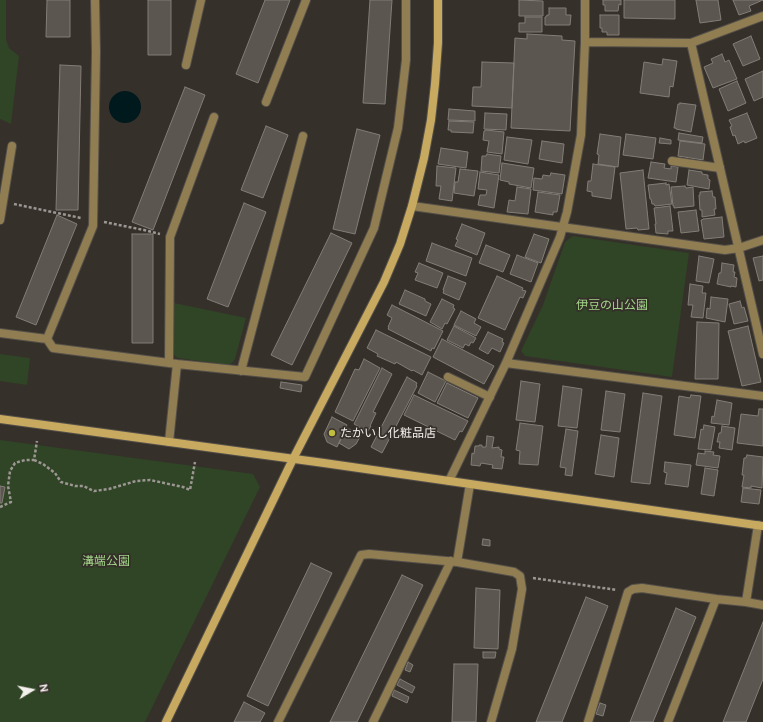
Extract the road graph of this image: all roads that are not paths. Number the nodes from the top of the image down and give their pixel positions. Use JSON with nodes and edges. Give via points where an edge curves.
{"nodes":[{"id":1,"x":95,"y":0,"type":"edge"},
{"id":2,"x":201,"y":0,"type":"edge"},
{"id":3,"x":306,"y":0,"type":"edge"},
{"id":4,"x":406,"y":0,"type":"edge"},
{"id":5,"x":438,"y":0,"type":"edge"},
{"id":6,"x":585,"y":0,"type":"edge"},
{"id":7,"x":763,"y":16,"type":"edge"},
{"id":8,"x":585,"y":42,"type":"junction"},
{"id":9,"x":691,"y":43,"type":"junction"},
{"id":10,"x":186,"y":65,"type":"dead end"},
{"id":11,"x":266,"y":102,"type":"dead end"},
{"id":12,"x":214,"y":117,"type":"dead end"},
{"id":13,"x":303,"y":136,"type":"dead end"},
{"id":14,"x":12,"y":146,"type":"dead end"},
{"id":15,"x":672,"y":161,"type":"dead end"},
{"id":16,"x":720,"y":168,"type":"junction"},
{"id":17,"x":412,"y":206,"type":"junction"},
{"id":18,"x":0,"y":220,"type":"edge"},
{"id":19,"x":562,"y":227,"type":"junction"},
{"id":20,"x":763,"y":240,"type":"edge"},
{"id":21,"x":739,"y":248,"type":"junction"},
{"id":22,"x":0,"y":333,"type":"edge"},
{"id":23,"x":47,"y":339,"type":"junction"},
{"id":24,"x":763,"y":354,"type":"edge"},
{"id":25,"x":169,"y":363,"type":"junction"},
{"id":26,"x":506,"y":363,"type":"junction"},
{"id":27,"x":178,"y":364,"type":"junction"},
{"id":28,"x":241,"y":371,"type":"junction"},
{"id":29,"x":448,"y":376,"type":"dead end"},
{"id":30,"x":763,"y":396,"type":"edge"},
{"id":31,"x":490,"y":397,"type":"junction"},
{"id":32,"x":0,"y":419,"type":"edge"},
{"id":33,"x":169,"y":442,"type":"junction"},
{"id":34,"x":293,"y":459,"type":"junction"},
{"id":35,"x":449,"y":481,"type":"junction"},
{"id":36,"x":470,"y":484,"type":"junction"},
{"id":37,"x":761,"y":526,"type":"edge"},
{"id":38,"x":454,"y":562,"type":"junction"},
{"id":39,"x":716,"y":600,"type":"junction"},
{"id":40,"x":746,"y":602,"type":"junction"},
{"id":41,"x":763,"y":605,"type":"edge"},
{"id":42,"x":166,"y":722,"type":"edge"},
{"id":43,"x":278,"y":722,"type":"edge"},
{"id":44,"x":373,"y":722,"type":"edge"},
{"id":45,"x":491,"y":722,"type":"edge"},
{"id":46,"x":588,"y":722,"type":"edge"},
{"id":47,"x":668,"y":722,"type":"edge"}],
"edges":[{"from":1,"to":23,"type":"street","via":[[93,226]]},
{"from":2,"to":10,"type":"street"},
{"from":3,"to":11,"type":"street"},
{"from":4,"to":28,"type":"street","via":[[406,60],[398,128],[374,228],[305,377]]},
{"from":5,"to":17,"type":"street","via":[[434,98],[424,158]]},
{"from":6,"to":8,"type":"street"},
{"from":7,"to":9,"type":"street"},
{"from":8,"to":9,"type":"street"},
{"from":8,"to":19,"type":"street","via":[[580,135],[567,212]]},
{"from":9,"to":16,"type":"street"},
{"from":12,"to":25,"type":"street","via":[[170,237]]},
{"from":13,"to":28,"type":"street"},
{"from":14,"to":18,"type":"street"},
{"from":15,"to":16,"type":"street"},
{"from":16,"to":21,"type":"street"},
{"from":17,"to":19,"type":"street"},
{"from":17,"to":34,"type":"street","via":[[384,282]]},
{"from":19,"to":21,"type":"street","via":[[725,250]]},
{"from":19,"to":26,"type":"street"},
{"from":20,"to":21,"type":"street"},
{"from":21,"to":24,"type":"street"},
{"from":22,"to":23,"type":"street"},
{"from":23,"to":25,"type":"street","via":[[53,348]]},
{"from":25,"to":27,"type":"street"},
{"from":26,"to":30,"type":"street"},
{"from":26,"to":31,"type":"street"},
{"from":27,"to":28,"type":"street"},
{"from":27,"to":33,"type":"street"},
{"from":29,"to":31,"type":"street"},
{"from":31,"to":35,"type":"street"},
{"from":32,"to":33,"type":"street"},
{"from":33,"to":34,"type":"street"},
{"from":34,"to":35,"type":"street"},
{"from":34,"to":42,"type":"street"},
{"from":35,"to":36,"type":"street"},
{"from":36,"to":37,"type":"street"},
{"from":36,"to":38,"type":"street"},
{"from":37,"to":40,"type":"street"},
{"from":38,"to":43,"type":"street","via":[[362,555]]},
{"from":38,"to":44,"type":"street"},
{"from":38,"to":45,"type":"street","via":[[514,572],[520,576],[522,588],[512,649]]},
{"from":39,"to":40,"type":"street"},
{"from":39,"to":46,"type":"street","via":[[642,588],[628,592]]},
{"from":39,"to":47,"type":"street"},
{"from":40,"to":41,"type":"street"}]}
